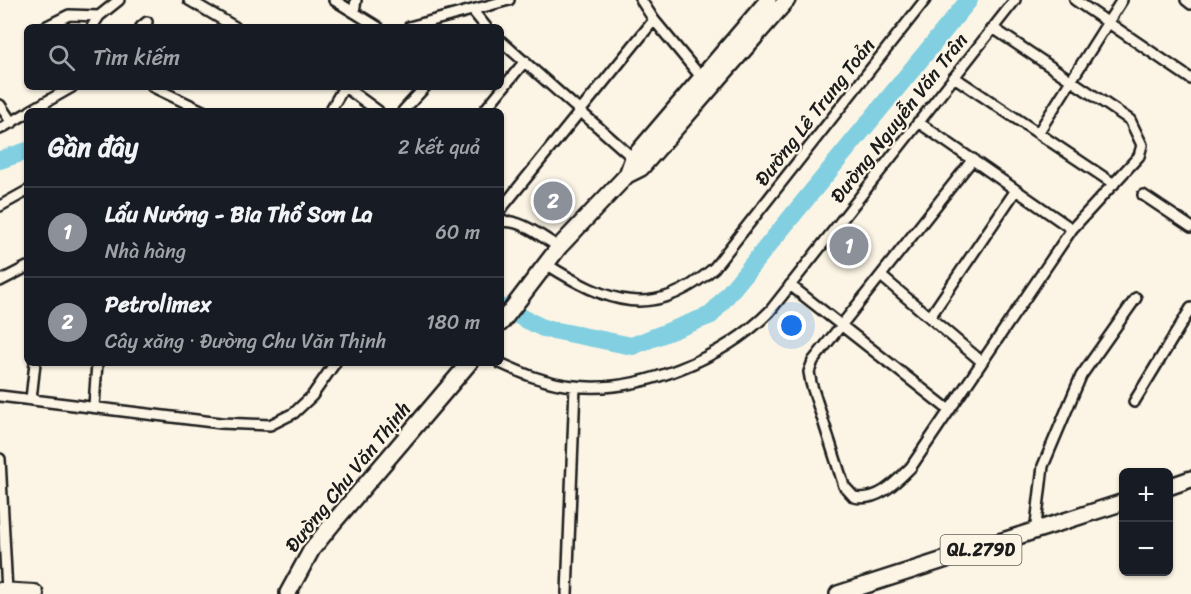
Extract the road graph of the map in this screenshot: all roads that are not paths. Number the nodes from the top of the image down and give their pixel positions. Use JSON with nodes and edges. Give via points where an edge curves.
{"nodes":[{"id":1,"x":119,"y":0,"type":"edge"},
{"id":2,"x":189,"y":0,"type":"edge"},
{"id":3,"x":333,"y":0,"type":"edge"},
{"id":4,"x":356,"y":0,"type":"edge"},
{"id":5,"x":509,"y":0,"type":"edge"},
{"id":6,"x":640,"y":0,"type":"edge"},
{"id":7,"x":768,"y":0,"type":"edge"},
{"id":8,"x":787,"y":0,"type":"edge"},
{"id":9,"x":926,"y":0,"type":"edge"},
{"id":10,"x":1015,"y":0,"type":"edge"},
{"id":11,"x":1075,"y":0,"type":"edge"},
{"id":12,"x":1122,"y":0,"type":"edge"},
{"id":13,"x":1186,"y":0,"type":"edge"},
{"id":14,"x":1191,"y":4,"type":"edge"},
{"id":15,"x":473,"y":11,"type":"junction"},
{"id":16,"x":354,"y":12,"type":"junction"},
{"id":17,"x":99,"y":16,"type":"junction"},
{"id":18,"x":654,"y":20,"type":"junction"},
{"id":19,"x":1109,"y":23,"type":"junction"},
{"id":20,"x":51,"y":24,"type":"edge"},
{"id":21,"x":94,"y":24,"type":"edge"},
{"id":22,"x":230,"y":24,"type":"edge"},
{"id":23,"x":373,"y":24,"type":"edge"},
{"id":24,"x":421,"y":24,"type":"edge"},
{"id":25,"x":481,"y":24,"type":"edge"},
{"id":26,"x":993,"y":28,"type":"junction"},
{"id":27,"x":504,"y":44,"type":"edge"},
{"id":28,"x":525,"y":61,"type":"junction"},
{"id":29,"x":954,"y":76,"type":"junction"},
{"id":30,"x":701,"y":77,"type":"junction"},
{"id":31,"x":1191,"y":79,"type":"edge"},
{"id":32,"x":1072,"y":81,"type":"junction"},
{"id":33,"x":504,"y":87,"type":"edge"},
{"id":34,"x":67,"y":90,"type":"edge"},
{"id":35,"x":159,"y":90,"type":"edge"},
{"id":36,"x":343,"y":90,"type":"edge"},
{"id":37,"x":349,"y":90,"type":"edge"},
{"id":38,"x":422,"y":90,"type":"edge"},
{"id":39,"x":501,"y":90,"type":"edge"},
{"id":40,"x":0,"y":105,"type":"edge"},
{"id":41,"x":36,"y":108,"type":"edge"},
{"id":42,"x":196,"y":108,"type":"edge"},
{"id":43,"x":332,"y":108,"type":"edge"},
{"id":44,"x":374,"y":108,"type":"edge"},
{"id":45,"x":406,"y":108,"type":"edge"},
{"id":46,"x":486,"y":108,"type":"edge"},
{"id":47,"x":582,"y":111,"type":"junction"},
{"id":48,"x":24,"y":115,"type":"edge"},
{"id":49,"x":918,"y":122,"type":"junction"},
{"id":50,"x":12,"y":123,"type":"junction"},
{"id":51,"x":0,"y":129,"type":"edge"},
{"id":52,"x":1038,"y":133,"type":"junction"},
{"id":53,"x":633,"y":158,"type":"junction"},
{"id":54,"x":973,"y":159,"type":"junction"},
{"id":55,"x":627,"y":175,"type":"junction"},
{"id":56,"x":1114,"y":184,"type":"junction"},
{"id":57,"x":1016,"y":190,"type":"junction"},
{"id":58,"x":24,"y":194,"type":"edge"},
{"id":59,"x":1143,"y":195,"type":"dead end"},
{"id":60,"x":0,"y":206,"type":"edge"},
{"id":61,"x":504,"y":206,"type":"edge"},
{"id":62,"x":506,"y":221,"type":"edge"},
{"id":63,"x":1191,"y":227,"type":"edge"},
{"id":64,"x":1072,"y":229,"type":"junction"},
{"id":65,"x":559,"y":247,"type":"junction"},
{"id":66,"x":546,"y":264,"type":"junction"},
{"id":67,"x":24,"y":269,"type":"edge"},
{"id":68,"x":881,"y":276,"type":"junction"},
{"id":69,"x":0,"y":281,"type":"edge"},
{"id":70,"x":790,"y":285,"type":"junction"},
{"id":71,"x":1136,"y":298,"type":"dead end"},
{"id":72,"x":1190,"y":310,"type":"edge"},
{"id":73,"x":930,"y":318,"type":"junction"},
{"id":74,"x":504,"y":319,"type":"edge"},
{"id":75,"x":842,"y":326,"type":"junction"},
{"id":76,"x":981,"y":361,"type":"junction"},
{"id":77,"x":504,"y":365,"type":"edge"},
{"id":78,"x":35,"y":366,"type":"edge"},
{"id":79,"x":97,"y":366,"type":"edge"},
{"id":80,"x":333,"y":366,"type":"edge"},
{"id":81,"x":466,"y":366,"type":"edge"},
{"id":82,"x":575,"y":387,"type":"junction"},
{"id":83,"x":0,"y":394,"type":"edge"},
{"id":84,"x":31,"y":399,"type":"junction"},
{"id":85,"x":1134,"y":402,"type":"dead end"},
{"id":86,"x":94,"y":406,"type":"junction"},
{"id":87,"x":949,"y":410,"type":"junction"},
{"id":88,"x":0,"y":459,"type":"edge"},
{"id":89,"x":1191,"y":479,"type":"edge"},
{"id":90,"x":1173,"y":485,"type":"edge"},
{"id":91,"x":1119,"y":504,"type":"edge"},
{"id":92,"x":1035,"y":533,"type":"junction"},
{"id":93,"x":3,"y":592,"type":"edge"},
{"id":94,"x":34,"y":594,"type":"edge"},
{"id":95,"x":287,"y":594,"type":"edge"},
{"id":96,"x":567,"y":594,"type":"edge"},
{"id":97,"x":838,"y":594,"type":"edge"}],
"edges":[{"from":1,"to":17,"type":"street"},
{"from":2,"to":22,"type":"street"},
{"from":3,"to":16,"type":"street"},
{"from":4,"to":16,"type":"street"},
{"from":5,"to":15,"type":"street"},
{"from":6,"to":18,"type":"street"},
{"from":7,"to":30,"type":"main road"},
{"from":8,"to":55,"type":"main road","via":[[641,168]]},
{"from":9,"to":66,"type":"street","name":"Đường Lê Trung Toản","via":[[714,268],[679,294],[637,302],[618,300]]},
{"from":10,"to":26,"type":"street","name":"Đường Nguyễn Văn Trân"},
{"from":11,"to":19,"type":"street"},
{"from":12,"to":19,"type":"street"},
{"from":13,"to":14,"type":"street"},
{"from":15,"to":24,"type":"street"},
{"from":15,"to":25,"type":"street"},
{"from":16,"to":23,"type":"street"},
{"from":17,"to":20,"type":"street","via":[[69,15]]},
{"from":17,"to":21,"type":"street"},
{"from":18,"to":30,"type":"street"},
{"from":18,"to":47,"type":"street"},
{"from":19,"to":31,"type":"street"},
{"from":19,"to":32,"type":"street"},
{"from":26,"to":29,"type":"street","name":"Đường Nguyễn Văn Trân"},
{"from":26,"to":32,"type":"street"},
{"from":27,"to":28,"type":"street"},
{"from":28,"to":33,"type":"street"},
{"from":28,"to":47,"type":"street"},
{"from":29,"to":49,"type":"street","name":"Đường Nguyễn Văn Trân"},
{"from":29,"to":52,"type":"street"},
{"from":30,"to":53,"type":"main road"},
{"from":32,"to":52,"type":"street"},
{"from":32,"to":56,"type":"street","via":[[1130,120],[1138,132],[1140,156]]},
{"from":34,"to":41,"type":"street"},
{"from":35,"to":42,"type":"street"},
{"from":36,"to":43,"type":"street"},
{"from":37,"to":44,"type":"street"},
{"from":38,"to":45,"type":"street"},
{"from":39,"to":46,"type":"street"},
{"from":40,"to":50,"type":"street"},
{"from":47,"to":53,"type":"street"},
{"from":47,"to":61,"type":"street"},
{"from":48,"to":50,"type":"street"},
{"from":49,"to":54,"type":"street"},
{"from":49,"to":70,"type":"street","name":"Đường Nguyễn Văn Trân"},
{"from":50,"to":51,"type":"street"},
{"from":52,"to":56,"type":"street"},
{"from":53,"to":55,"type":"main road"},
{"from":54,"to":57,"type":"street"},
{"from":54,"to":68,"type":"street"},
{"from":55,"to":65,"type":"main road"},
{"from":56,"to":64,"type":"street"},
{"from":57,"to":64,"type":"street"},
{"from":57,"to":73,"type":"street"},
{"from":58,"to":60,"type":"street"},
{"from":59,"to":63,"type":"street"},
{"from":62,"to":65,"type":"street"},
{"from":64,"to":76,"type":"street"},
{"from":65,"to":66,"type":"main road"},
{"from":66,"to":74,"type":"main road"},
{"from":67,"to":69,"type":"street"},
{"from":68,"to":73,"type":"street"},
{"from":68,"to":75,"type":"street"},
{"from":70,"to":75,"type":"street"},
{"from":70,"to":82,"type":"street","name":"Đường Nguyễn Văn Trân","via":[[753,328],[705,357],[645,378]]},
{"from":71,"to":92,"type":"street","via":[[1081,376],[1043,466]]},
{"from":72,"to":85,"type":"street"},
{"from":73,"to":76,"type":"street"},
{"from":75,"to":87,"type":"street"},
{"from":75,"to":87,"type":"street","via":[[809,372],[848,493],[861,499],[870,497],[895,482],[911,467]]},
{"from":76,"to":87,"type":"street"},
{"from":77,"to":82,"type":"street","name":"Đường Nguyễn Văn Trân"},
{"from":78,"to":84,"type":"street"},
{"from":79,"to":86,"type":"street"},
{"from":80,"to":86,"type":"street","via":[[312,396],[270,425],[221,423]]},
{"from":81,"to":95,"type":"main road","name":"Đường Chu Văn Thịnh","via":[[312,549]]},
{"from":82,"to":96,"type":"street"},
{"from":83,"to":84,"type":"street"},
{"from":84,"to":86,"type":"street"},
{"from":88,"to":93,"type":"street"},
{"from":89,"to":90,"type":"main road"},
{"from":91,"to":92,"type":"main road","number":"QL.279D"},
{"from":92,"to":97,"type":"main road","number":"QL.279D"},
{"from":93,"to":94,"type":"highway"}]}
